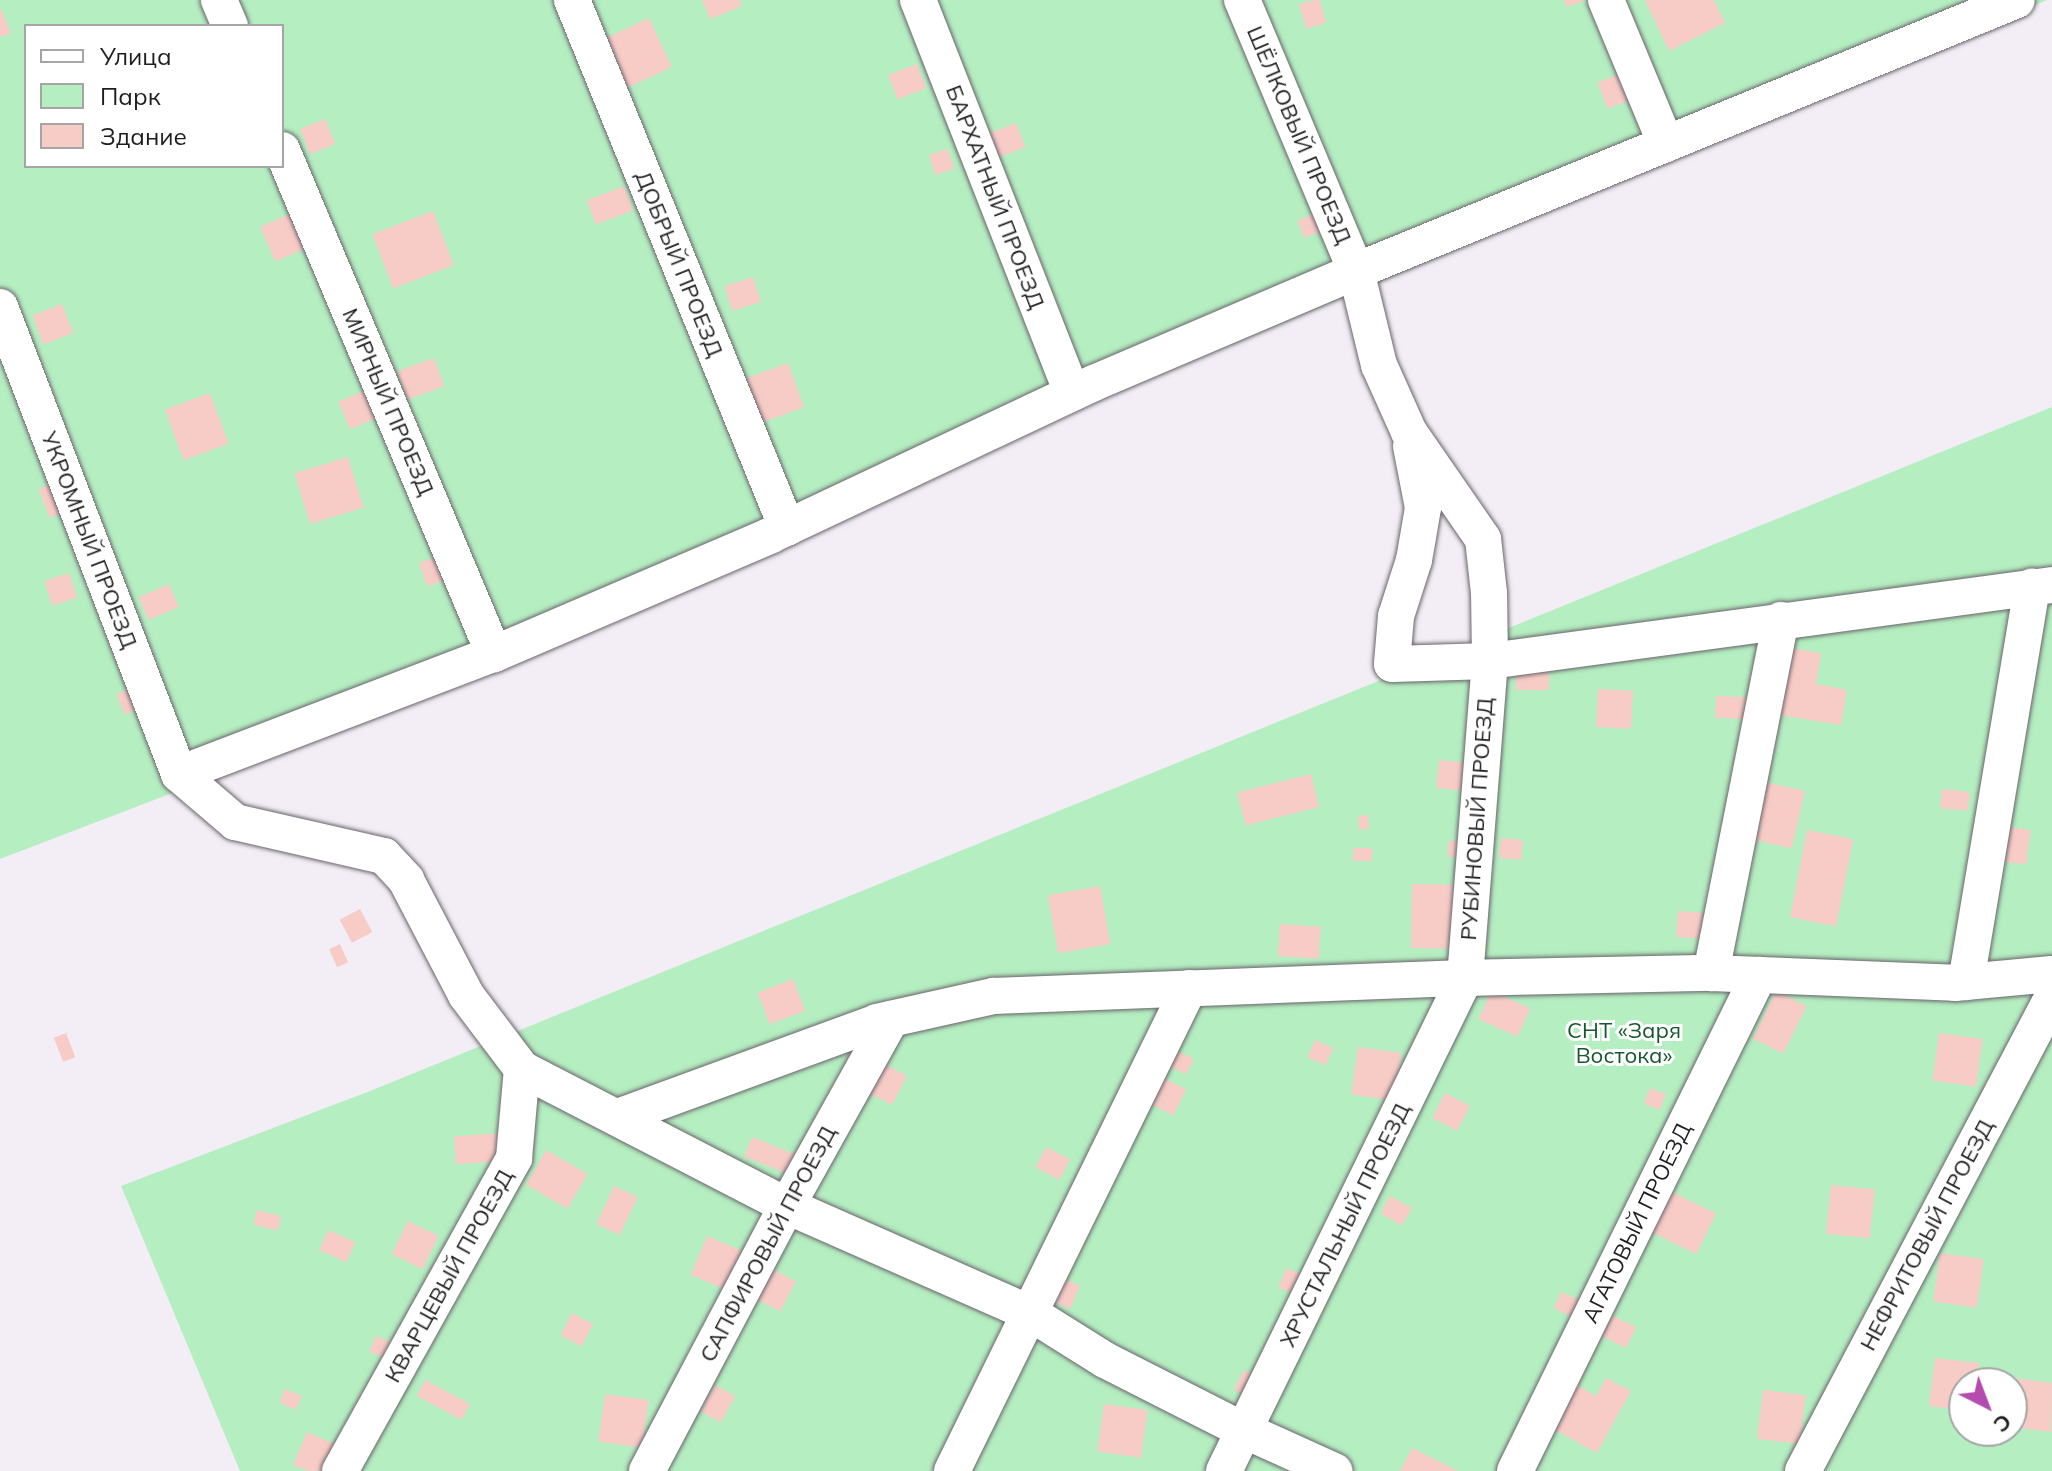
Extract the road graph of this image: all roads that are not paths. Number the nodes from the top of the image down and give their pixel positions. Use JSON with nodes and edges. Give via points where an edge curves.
{"nodes":[{"id":1,"x":219,"y":0,"type":"edge"},
{"id":2,"x":572,"y":0,"type":"edge"},
{"id":3,"x":918,"y":0,"type":"edge"},
{"id":4,"x":1242,"y":0,"type":"edge"},
{"id":5,"x":1606,"y":0,"type":"edge"},
{"id":6,"x":2017,"y":0,"type":"edge"},
{"id":7,"x":1950,"y":12,"type":"edge"},
{"id":8,"x":229,"y":24,"type":"edge"},
{"id":9,"x":1666,"y":144,"type":"junction"},
{"id":10,"x":284,"y":155,"type":"edge"},
{"id":11,"x":1356,"y":271,"type":"junction"},
{"id":12,"x":0,"y":307,"type":"edge"},
{"id":13,"x":1072,"y":393,"type":"junction"},
{"id":14,"x":1409,"y":432,"type":"junction"},
{"id":15,"x":787,"y":528,"type":"junction"},
{"id":16,"x":2042,"y":586,"type":"edge"},
{"id":17,"x":1781,"y":620,"type":"junction"},
{"id":18,"x":494,"y":654,"type":"junction"},
{"id":19,"x":1490,"y":661,"type":"junction"},
{"id":20,"x":179,"y":774,"type":"junction"},
{"id":21,"x":1711,"y":973,"type":"junction"},
{"id":22,"x":2052,"y":974,"type":"edge"},
{"id":23,"x":1759,"y":975,"type":"junction"},
{"id":24,"x":1465,"y":978,"type":"junction"},
{"id":25,"x":1966,"y":982,"type":"junction"},
{"id":26,"x":1189,"y":988,"type":"junction"},
{"id":27,"x":2052,"y":998,"type":"edge"},
{"id":28,"x":891,"y":1019,"type":"junction"},
{"id":29,"x":522,"y":1069,"type":"junction"},
{"id":30,"x":618,"y":1117,"type":"junction"},
{"id":31,"x":787,"y":1206,"type":"junction"},
{"id":32,"x":1030,"y":1313,"type":"junction"},
{"id":33,"x":1245,"y":1431,"type":"junction"},
{"id":34,"x":340,"y":1471,"type":"edge"},
{"id":35,"x":647,"y":1471,"type":"edge"},
{"id":36,"x":952,"y":1471,"type":"edge"},
{"id":37,"x":1224,"y":1471,"type":"edge"},
{"id":38,"x":1334,"y":1471,"type":"edge"},
{"id":39,"x":1515,"y":1471,"type":"edge"},
{"id":40,"x":1803,"y":1471,"type":"edge"}],
"edges":[{"from":1,"to":8,"type":"street"},
{"from":2,"to":15,"type":"street","name":"ДОБРЫЙ ПРОЕЗД"},
{"from":3,"to":13,"type":"street","name":"БАРХАТНЫЙ ПРОЕЗД"},
{"from":4,"to":11,"type":"street","name":"ШЁЛКОВЫЙ ПРОЕЗД"},
{"from":5,"to":9,"type":"street"},
{"from":6,"to":7,"type":"street"},
{"from":7,"to":9,"type":"street"},
{"from":9,"to":11,"type":"street"},
{"from":10,"to":18,"type":"street","name":"МИРНЫЙ ПРОЕЗД"},
{"from":11,"to":13,"type":"street"},
{"from":11,"to":14,"type":"street","name":"ШЁЛКОВЫЙ ПРОЕЗД","via":[[1379,365]]},
{"from":12,"to":20,"type":"street","name":"УКРОМНЫЙ ПРОЕЗД"},
{"from":13,"to":15,"type":"street"},
{"from":14,"to":19,"type":"street","name":"РУБИНОВЫЙ ПРОЕЗД","via":[[1483,539]]},
{"from":14,"to":19,"type":"street","via":[[1423,508],[1396,616],[1392,664]]},
{"from":15,"to":18,"type":"street"},
{"from":16,"to":17,"type":"street"},
{"from":16,"to":25,"type":"street"},
{"from":17,"to":19,"type":"street"},
{"from":17,"to":21,"type":"street"},
{"from":18,"to":20,"type":"street"},
{"from":19,"to":24,"type":"street","name":"РУБИНОВЫЙ ПРОЕЗД"},
{"from":20,"to":29,"type":"street","via":[[235,822],[384,856],[406,880],[466,995]]},
{"from":21,"to":23,"type":"street"},
{"from":21,"to":24,"type":"street"},
{"from":22,"to":25,"type":"street"},
{"from":23,"to":25,"type":"street"},
{"from":23,"to":39,"type":"street","name":"АГАТОВЫЙ ПРОЕЗД"},
{"from":24,"to":26,"type":"street"},
{"from":24,"to":33,"type":"street","name":"ХРУСТАЛЬНЫЙ ПРОЕЗД"},
{"from":26,"to":28,"type":"street","via":[[993,996]]},
{"from":26,"to":32,"type":"street"},
{"from":27,"to":40,"type":"street","name":"НЕФРИТОВЫЙ ПРОЕЗД"},
{"from":28,"to":30,"type":"street"},
{"from":28,"to":31,"type":"street","name":"САПФИРОВЫЙ ПРОЕЗД"},
{"from":29,"to":30,"type":"street"},
{"from":29,"to":34,"type":"street","name":"КВАРЦЕВЫЙ ПРОЕЗД","via":[[514,1158]]},
{"from":30,"to":31,"type":"street"},
{"from":31,"to":32,"type":"street"},
{"from":31,"to":35,"type":"street","name":"САПФИРОВЫЙ ПРОЕЗД"},
{"from":32,"to":33,"type":"street","via":[[1105,1360]]},
{"from":32,"to":36,"type":"street"},
{"from":33,"to":37,"type":"street","name":"ХРУСТАЛЬНЫЙ ПРОЕЗД"},
{"from":33,"to":38,"type":"street"}]}
